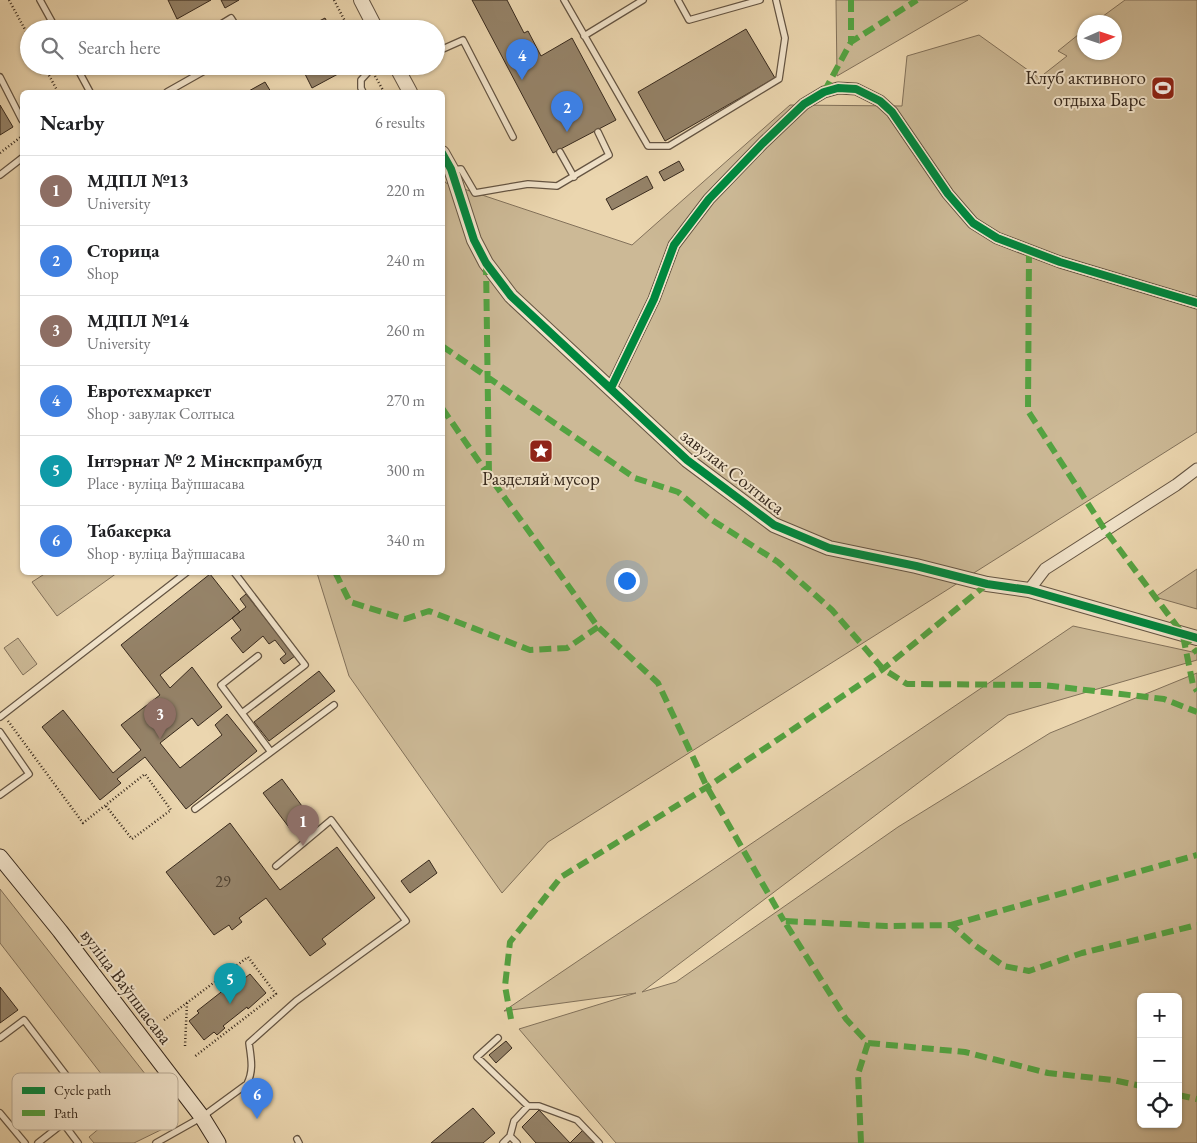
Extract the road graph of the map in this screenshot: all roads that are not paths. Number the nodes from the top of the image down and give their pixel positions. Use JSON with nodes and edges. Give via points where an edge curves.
{"nodes":[{"id":1,"x":40,"y":0,"type":"edge"},
{"id":2,"x":361,"y":0,"type":"edge"},
{"id":3,"x":564,"y":0,"type":"edge"},
{"id":4,"x":643,"y":0,"type":"edge"},
{"id":5,"x":678,"y":0,"type":"edge"},
{"id":6,"x":760,"y":0,"type":"edge"},
{"id":7,"x":776,"y":0,"type":"edge"},
{"id":8,"x":51,"y":20,"type":"edge"},
{"id":9,"x":371,"y":20,"type":"edge"},
{"id":10,"x":584,"y":36,"type":"junction"},
{"id":11,"x":445,"y":48,"type":"edge"},
{"id":12,"x":81,"y":75,"type":"edge"},
{"id":13,"x":197,"y":75,"type":"edge"},
{"id":14,"x":366,"y":75,"type":"edge"},
{"id":15,"x":404,"y":75,"type":"edge"},
{"id":16,"x":0,"y":78,"type":"edge"},
{"id":17,"x":89,"y":90,"type":"edge"},
{"id":18,"x":171,"y":90,"type":"edge"},
{"id":19,"x":362,"y":90,"type":"edge"},
{"id":20,"x":409,"y":90,"type":"edge"},
{"id":21,"x":20,"y":116,"type":"edge"},
{"id":22,"x":598,"y":132,"type":"dead end"},
{"id":23,"x":513,"y":137,"type":"dead end"},
{"id":24,"x":560,"y":152,"type":"dead end"},
{"id":25,"x":20,"y":160,"type":"edge"},
{"id":26,"x":447,"y":170,"type":"edge"},
{"id":27,"x":0,"y":175,"type":"edge"},
{"id":28,"x":574,"y":176,"type":"junction"},
{"id":29,"x":1197,"y":303,"type":"edge"},
{"id":30,"x":611,"y":388,"type":"junction"},
{"id":31,"x":1197,"y":468,"type":"edge"},
{"id":32,"x":184,"y":575,"type":"edge"},
{"id":33,"x":236,"y":575,"type":"edge"},
{"id":34,"x":1029,"y":590,"type":"junction"},
{"id":35,"x":1197,"y":638,"type":"edge"},
{"id":36,"x":258,"y":656,"type":"dead end"},
{"id":37,"x":334,"y":705,"type":"dead end"},
{"id":38,"x":242,"y":713,"type":"junction"},
{"id":39,"x":1,"y":716,"type":"edge"},
{"id":40,"x":0,"y":732,"type":"edge"},
{"id":41,"x":271,"y":752,"type":"junction"},
{"id":42,"x":0,"y":795,"type":"edge"},
{"id":43,"x":195,"y":809,"type":"dead end"},
{"id":44,"x":0,"y":859,"type":"edge"},
{"id":45,"x":276,"y":866,"type":"dead end"},
{"id":46,"x":0,"y":1038,"type":"edge"},
{"id":47,"x":498,"y":1038,"type":"dead end"},
{"id":48,"x":64,"y":1073,"type":"edge"},
{"id":49,"x":169,"y":1073,"type":"edge"},
{"id":50,"x":178,"y":1085,"type":"edge"},
{"id":51,"x":528,"y":1106,"type":"junction"},
{"id":52,"x":0,"y":1113,"type":"edge"},
{"id":53,"x":202,"y":1116,"type":"junction"},
{"id":54,"x":12,"y":1127,"type":"edge"},
{"id":55,"x":14,"y":1130,"type":"edge"},
{"id":56,"x":54,"y":1130,"type":"edge"},
{"id":57,"x":68,"y":1130,"type":"edge"},
{"id":58,"x":510,"y":1136,"type":"junction"},
{"id":59,"x":25,"y":1143,"type":"edge"},
{"id":60,"x":38,"y":1143,"type":"edge"},
{"id":61,"x":78,"y":1143,"type":"edge"},
{"id":62,"x":156,"y":1143,"type":"edge"},
{"id":63,"x":218,"y":1143,"type":"edge"},
{"id":64,"x":503,"y":1143,"type":"edge"},
{"id":65,"x":516,"y":1143,"type":"edge"},
{"id":66,"x":599,"y":1143,"type":"edge"}],
"edges":[{"from":1,"to":8,"type":"lane"},
{"from":2,"to":9,"type":"street"},
{"from":3,"to":10,"type":"lane"},
{"from":4,"to":10,"type":"lane"},
{"from":5,"to":6,"type":"lane","via":[[689,20]]},
{"from":7,"to":10,"type":"lane","via":[[785,38],[779,79],[669,146],[648,146]]},
{"from":11,"to":23,"type":"lane","via":[[463,40]]},
{"from":12,"to":17,"type":"lane"},
{"from":13,"to":18,"type":"lane"},
{"from":14,"to":19,"type":"lane","via":[[361,80]]},
{"from":15,"to":20,"type":"street"},
{"from":16,"to":21,"type":"lane"},
{"from":22,"to":28,"type":"lane","via":[[609,155]]},
{"from":24,"to":28,"type":"lane"},
{"from":25,"to":27,"type":"lane"},
{"from":26,"to":28,"type":"lane","via":[[461,169],[475,193],[528,184],[557,186]]},
{"from":26,"to":30,"type":"street","name":"завулак Солтыса","via":[[486,264],[511,296]]},
{"from":29,"to":30,"type":"street","via":[[1060,262],[997,238],[973,223],[948,194],[892,112],[880,101],[856,89],[838,88],[804,104],[762,142],[709,199],[680,237]]},
{"from":30,"to":34,"type":"street","name":"завулак Солтыса","via":[[687,460],[774,526],[843,552],[987,584]]},
{"from":31,"to":34,"type":"street","via":[[1176,485],[1045,569]]},
{"from":32,"to":39,"type":"lane"},
{"from":33,"to":38,"type":"lane","via":[[305,665]]},
{"from":34,"to":35,"type":"street","name":"завулак Солтыса"},
{"from":36,"to":38,"type":"lane","via":[[222,685]]},
{"from":37,"to":41,"type":"lane"},
{"from":38,"to":41,"type":"lane"},
{"from":40,"to":42,"type":"lane","via":[[29,774]]},
{"from":41,"to":43,"type":"lane"},
{"from":44,"to":49,"type":"main road","name":"вуліца Ваўпшасава"},
{"from":45,"to":53,"type":"lane","via":[[330,820],[406,921],[296,1001],[249,1043],[252,1062],[247,1084]]},
{"from":46,"to":48,"type":"lane","via":[[24,1020]]},
{"from":47,"to":51,"type":"lane","via":[[477,1057]]},
{"from":50,"to":53,"type":"main road","name":"вуліца Ваўпшасава"},
{"from":51,"to":58,"type":"lane","via":[[514,1120]]},
{"from":51,"to":66,"type":"lane","via":[[539,1106],[577,1120]]},
{"from":52,"to":54,"type":"lane"},
{"from":53,"to":62,"type":"lane"},
{"from":53,"to":63,"type":"main road","name":"вуліца Ваўпшасава"},
{"from":55,"to":59,"type":"lane"},
{"from":56,"to":60,"type":"lane"},
{"from":57,"to":61,"type":"lane"},
{"from":58,"to":64,"type":"lane"},
{"from":58,"to":65,"type":"lane"}]}
